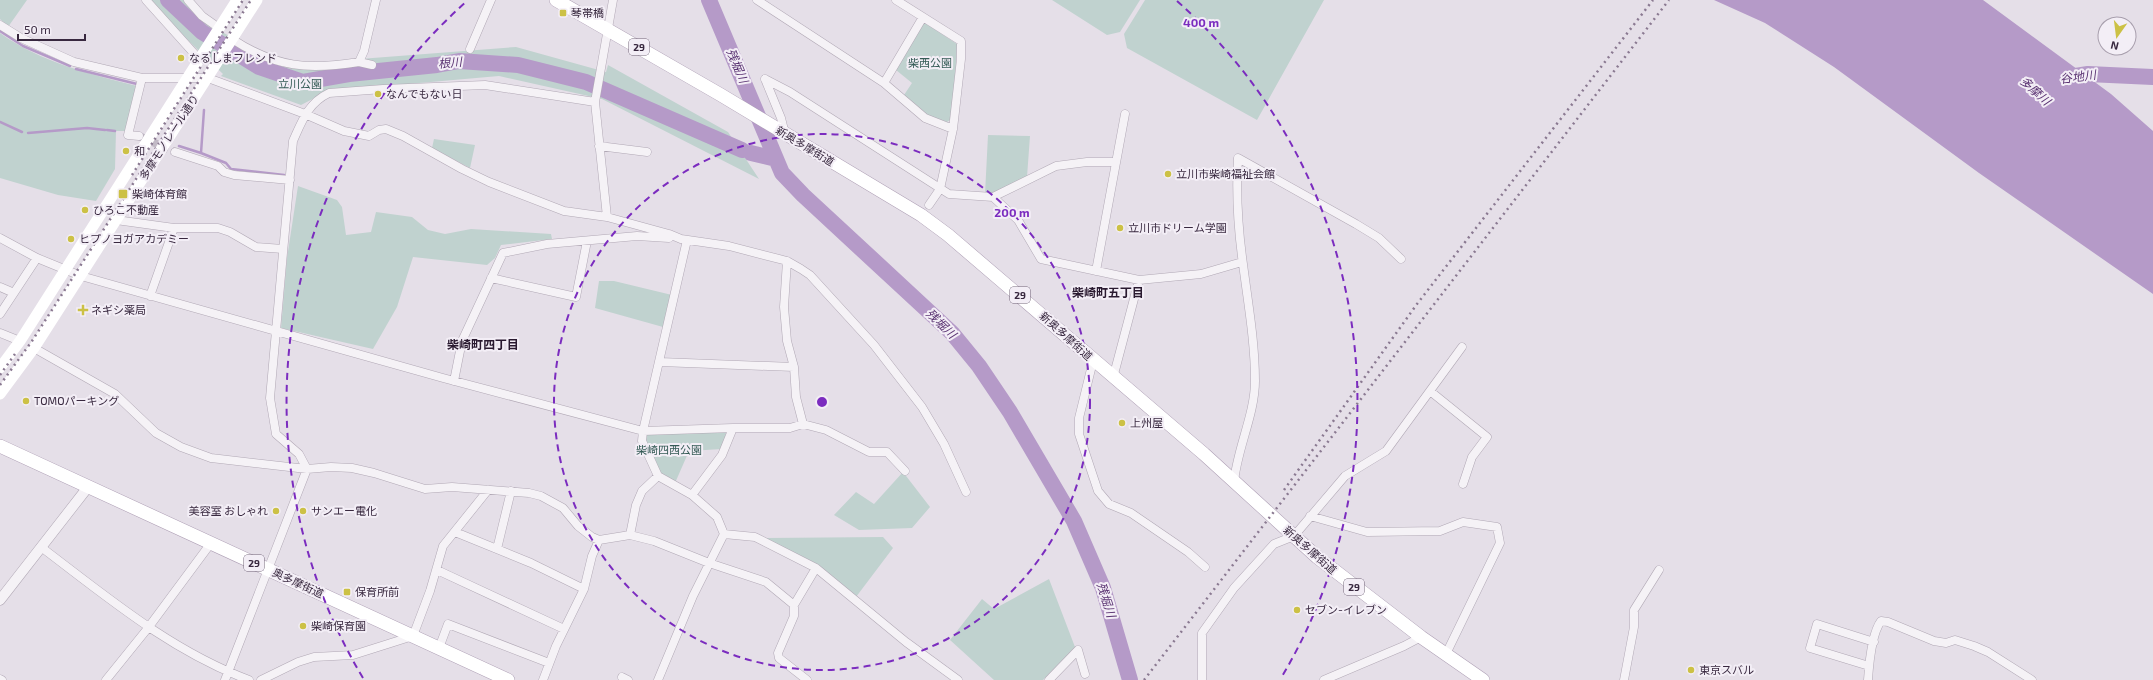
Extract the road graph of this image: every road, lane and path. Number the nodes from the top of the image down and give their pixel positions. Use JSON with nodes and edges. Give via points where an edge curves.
{"nodes":[{"id":1,"x":146,"y":0,"type":"edge"},
{"id":2,"x":188,"y":0,"type":"edge"},
{"id":3,"x":237,"y":0,"type":"edge"},
{"id":4,"x":257,"y":0,"type":"edge"},
{"id":5,"x":376,"y":0,"type":"edge"},
{"id":6,"x":491,"y":0,"type":"edge"},
{"id":7,"x":556,"y":0,"type":"edge"},
{"id":8,"x":613,"y":0,"type":"edge"},
{"id":9,"x":758,"y":0,"type":"edge"},
{"id":10,"x":896,"y":0,"type":"edge"},
{"id":11,"x":923,"y":17,"type":"junction"},
{"id":12,"x":0,"y":25,"type":"edge"},
{"id":13,"x":218,"y":29,"type":"junction"},
{"id":14,"x":608,"y":29,"type":"junction"},
{"id":15,"x":232,"y":39,"type":"junction"},
{"id":16,"x":470,"y":49,"type":"dead end"},
{"id":17,"x":200,"y":57,"type":"junction"},
{"id":18,"x":360,"y":62,"type":"junction"},
{"id":19,"x":372,"y":65,"type":"dead end"},
{"id":20,"x":188,"y":77,"type":"junction"},
{"id":21,"x":142,"y":78,"type":"junction"},
{"id":22,"x":208,"y":78,"type":"junction"},
{"id":23,"x":884,"y":83,"type":"junction"},
{"id":24,"x":595,"y":102,"type":"junction"},
{"id":25,"x":305,"y":114,"type":"junction"},
{"id":26,"x":1125,"y":114,"type":"dead end"},
{"id":27,"x":953,"y":129,"type":"junction"},
{"id":28,"x":785,"y":134,"type":"junction"},
{"id":29,"x":139,"y":136,"type":"tunnel mouth"},
{"id":30,"x":599,"y":146,"type":"junction"},
{"id":31,"x":175,"y":152,"type":"tunnel mouth"},
{"id":32,"x":647,"y":152,"type":"dead end"},
{"id":33,"x":1116,"y":162,"type":"junction"},
{"id":34,"x":290,"y":180,"type":"junction"},
{"id":35,"x":940,"y":189,"type":"junction"},
{"id":36,"x":992,"y":197,"type":"junction"},
{"id":37,"x":928,"y":204,"type":"dead end"},
{"id":38,"x":608,"y":217,"type":"junction"},
{"id":39,"x":116,"y":220,"type":"junction"},
{"id":40,"x":174,"y":228,"type":"junction"},
{"id":41,"x":0,"y":238,"type":"edge"},
{"id":42,"x":684,"y":240,"type":"junction"},
{"id":43,"x":587,"y":241,"type":"junction"},
{"id":44,"x":283,"y":249,"type":"junction"},
{"id":45,"x":37,"y":258,"type":"junction"},
{"id":46,"x":1401,"y":259,"type":"dead end"},
{"id":47,"x":787,"y":260,"type":"junction"},
{"id":48,"x":1242,"y":262,"type":"junction"},
{"id":49,"x":1096,"y":270,"type":"junction"},
{"id":50,"x":65,"y":271,"type":"junction"},
{"id":51,"x":81,"y":276,"type":"junction"},
{"id":52,"x":491,"y":278,"type":"junction"},
{"id":53,"x":1139,"y":280,"type":"junction"},
{"id":54,"x":0,"y":287,"type":"edge"},
{"id":55,"x":14,"y":293,"type":"junction"},
{"id":56,"x":150,"y":296,"type":"junction"},
{"id":57,"x":0,"y":314,"type":"edge"},
{"id":58,"x":275,"y":330,"type":"junction"},
{"id":59,"x":0,"y":333,"type":"edge"},
{"id":60,"x":20,"y":341,"type":"junction"},
{"id":61,"x":1462,"y":347,"type":"dead end"},
{"id":62,"x":34,"y":348,"type":"junction"},
{"id":63,"x":1093,"y":361,"type":"junction"},
{"id":64,"x":660,"y":362,"type":"junction"},
{"id":65,"x":794,"y":366,"type":"junction"},
{"id":66,"x":0,"y":368,"type":"edge"},
{"id":67,"x":1113,"y":378,"type":"junction"},
{"id":68,"x":454,"y":381,"type":"junction"},
{"id":69,"x":1430,"y":391,"type":"junction"},
{"id":70,"x":0,"y":394,"type":"edge"},
{"id":71,"x":803,"y":424,"type":"junction"},
{"id":72,"x":733,"y":428,"type":"junction"},
{"id":73,"x":643,"y":431,"type":"junction"},
{"id":74,"x":0,"y":446,"type":"edge"},
{"id":75,"x":307,"y":469,"type":"junction"},
{"id":76,"x":905,"y":471,"type":"dead end"},
{"id":77,"x":658,"y":476,"type":"junction"},
{"id":78,"x":1234,"y":482,"type":"junction"},
{"id":79,"x":1463,"y":484,"type":"dead end"},
{"id":80,"x":88,"y":487,"type":"junction"},
{"id":81,"x":488,"y":490,"type":"junction"},
{"id":82,"x":511,"y":491,"type":"junction"},
{"id":83,"x":966,"y":492,"type":"dead end"},
{"id":84,"x":692,"y":495,"type":"junction"},
{"id":85,"x":1310,"y":516,"type":"junction"},
{"id":86,"x":455,"y":532,"type":"junction"},
{"id":87,"x":724,"y":534,"type":"junction"},
{"id":88,"x":630,"y":535,"type":"junction"},
{"id":89,"x":1294,"y":536,"type":"junction"},
{"id":90,"x":599,"y":540,"type":"junction"},
{"id":91,"x":211,"y":543,"type":"junction"},
{"id":92,"x":41,"y":547,"type":"junction"},
{"id":93,"x":497,"y":549,"type":"junction"},
{"id":94,"x":709,"y":563,"type":"junction"},
{"id":95,"x":1205,"y":567,"type":"dead end"},
{"id":96,"x":816,"y":568,"type":"junction"},
{"id":97,"x":269,"y":570,"type":"junction"},
{"id":98,"x":437,"y":570,"type":"junction"},
{"id":99,"x":1659,"y":570,"type":"dead end"},
{"id":100,"x":584,"y":590,"type":"junction"},
{"id":101,"x":0,"y":600,"type":"edge"},
{"id":102,"x":794,"y":605,"type":"junction"},
{"id":103,"x":148,"y":628,"type":"junction"},
{"id":104,"x":564,"y":629,"type":"junction"},
{"id":105,"x":412,"y":636,"type":"junction"},
{"id":106,"x":1421,"y":637,"type":"junction"},
{"id":107,"x":1874,"y":642,"type":"junction"},
{"id":108,"x":439,"y":648,"type":"junction"},
{"id":109,"x":1446,"y":654,"type":"junction"},
{"id":110,"x":549,"y":663,"type":"junction"},
{"id":111,"x":1870,"y":666,"type":"junction"},
{"id":112,"x":1085,"y":674,"type":"dead end"},
{"id":113,"x":227,"y":676,"type":"edge"},
{"id":114,"x":106,"y":680,"type":"edge"},
{"id":115,"x":249,"y":680,"type":"edge"},
{"id":116,"x":261,"y":680,"type":"edge"},
{"id":117,"x":508,"y":680,"type":"edge"},
{"id":118,"x":543,"y":680,"type":"edge"},
{"id":119,"x":658,"y":680,"type":"edge"},
{"id":120,"x":807,"y":680,"type":"edge"},
{"id":121,"x":958,"y":680,"type":"edge"},
{"id":122,"x":1049,"y":680,"type":"edge"},
{"id":123,"x":1202,"y":680,"type":"edge"},
{"id":124,"x":1324,"y":680,"type":"edge"},
{"id":125,"x":1484,"y":680,"type":"edge"},
{"id":126,"x":1624,"y":680,"type":"edge"},
{"id":127,"x":1868,"y":680,"type":"edge"},
{"id":128,"x":2032,"y":680,"type":"edge"}],
"edges":[{"from":1,"to":17,"type":"street"},
{"from":2,"to":13,"type":"street"},
{"from":3,"to":13,"type":"main road","name":"多摩モノレール通り"},
{"from":4,"to":15,"type":"main road","name":"多摩モノレール通り"},
{"from":5,"to":18,"type":"street"},
{"from":6,"to":16,"type":"street"},
{"from":7,"to":14,"type":"main road","name":"新奥多摩街道","number":"29"},
{"from":8,"to":14,"type":"street"},
{"from":9,"to":23,"type":"street"},
{"from":10,"to":11,"type":"street"},
{"from":11,"to":23,"type":"street"},
{"from":11,"to":27,"type":"street","via":[[961,41]]},
{"from":12,"to":21,"type":"street","via":[[21,38],[74,62]]},
{"from":13,"to":17,"type":"main road","name":"多摩モノレール通り"},
{"from":14,"to":24,"type":"street"},
{"from":14,"to":28,"type":"main road","name":"新奥多摩街道","number":"29"},
{"from":15,"to":18,"type":"street","via":[[264,58],[282,63],[315,66]]},
{"from":15,"to":22,"type":"main road","name":"多摩モノレール通り"},
{"from":17,"to":20,"type":"main road","name":"多摩モノレール通り"},
{"from":18,"to":19,"type":"street"},
{"from":20,"to":21,"type":"street"},
{"from":20,"to":22,"type":"street"},
{"from":20,"to":50,"type":"main road","name":"多摩モノレール通り"},
{"from":21,"to":29,"type":"street","via":[[128,135]]},
{"from":22,"to":25,"type":"street"},
{"from":22,"to":39,"type":"main road","name":"多摩モノレール通り"},
{"from":23,"to":27,"type":"street","via":[[925,118]]},
{"from":24,"to":25,"type":"street","via":[[485,85],[446,86],[329,93],[318,98]]},
{"from":24,"to":30,"type":"street"},
{"from":25,"to":34,"type":"street","via":[[293,141]]},
{"from":25,"to":38,"type":"street","via":[[344,131],[362,135],[369,136],[386,129],[494,184],[564,210]]},
{"from":26,"to":33,"type":"street"},
{"from":27,"to":35,"type":"street"},
{"from":28,"to":35,"type":"street","via":[[765,79],[790,92]]},
{"from":28,"to":63,"type":"main road","name":"新奥多摩街道","number":"29","via":[[921,215],[948,235]]},
{"from":30,"to":32,"type":"street"},
{"from":30,"to":38,"type":"street"},
{"from":31,"to":34,"type":"street","via":[[218,166],[224,172]]},
{"from":33,"to":36,"type":"street","via":[[1056,166]]},
{"from":33,"to":49,"type":"street"},
{"from":34,"to":44,"type":"street"},
{"from":35,"to":36,"type":"street","via":[[949,194]]},
{"from":35,"to":37,"type":"street"},
{"from":36,"to":49,"type":"street","via":[[1018,220],[1041,259]]},
{"from":38,"to":42,"type":"street"},
{"from":39,"to":40,"type":"street"},
{"from":39,"to":51,"type":"main road","name":"多摩モノレール通り"},
{"from":40,"to":44,"type":"street","via":[[218,228],[256,247]]},
{"from":40,"to":56,"type":"street"},
{"from":41,"to":45,"type":"street"},
{"from":42,"to":43,"type":"street","via":[[637,236]]},
{"from":42,"to":47,"type":"street","via":[[729,246]]},
{"from":42,"to":64,"type":"street"},
{"from":43,"to":52,"type":"street","via":[[547,244],[503,253]]},
{"from":43,"to":52,"type":"street","via":[[576,297]]},
{"from":44,"to":58,"type":"street"},
{"from":45,"to":50,"type":"street"},
{"from":45,"to":55,"type":"street"},
{"from":46,"to":48,"type":"street","via":[[1379,238],[1238,158],[1237,187]]},
{"from":47,"to":65,"type":"street","via":[[784,307],[787,341]]},
{"from":47,"to":83,"type":"street","via":[[810,275],[874,345],[922,407],[944,444]]},
{"from":48,"to":53,"type":"street","via":[[1202,274]]},
{"from":48,"to":78,"type":"street","via":[[1255,384]]},
{"from":49,"to":53,"type":"street"},
{"from":50,"to":51,"type":"street"},
{"from":50,"to":60,"type":"main road","name":"多摩モノレール通り"},
{"from":51,"to":56,"type":"street"},
{"from":51,"to":62,"type":"main road","name":"多摩モノレール通り"},
{"from":52,"to":68,"type":"street","via":[[462,341]]},
{"from":53,"to":67,"type":"street"},
{"from":54,"to":55,"type":"street"},
{"from":55,"to":57,"type":"street"},
{"from":56,"to":58,"type":"street"},
{"from":58,"to":68,"type":"street"},
{"from":58,"to":75,"type":"street","via":[[270,398],[276,434],[299,454]]},
{"from":59,"to":60,"type":"street"},
{"from":60,"to":66,"type":"main road","name":"多摩モノレール通り"},
{"from":61,"to":69,"type":"street"},
{"from":62,"to":70,"type":"main road","name":"多摩モノレール通り"},
{"from":62,"to":75,"type":"street","via":[[115,394],[156,433],[180,447],[211,458]]},
{"from":63,"to":67,"type":"main road","name":"新奥多摩街道","number":"29"},
{"from":63,"to":95,"type":"street","via":[[1079,418],[1079,434],[1098,491],[1109,504],[1131,513],[1188,552]]},
{"from":64,"to":65,"type":"street"},
{"from":64,"to":73,"type":"street"},
{"from":65,"to":71,"type":"street","via":[[796,397]]},
{"from":67,"to":78,"type":"main road","name":"新奥多摩街道","number":"29"},
{"from":68,"to":73,"type":"street"},
{"from":69,"to":79,"type":"street","via":[[1487,437],[1472,457]]},
{"from":69,"to":85,"type":"street","via":[[1386,451],[1345,476]]},
{"from":71,"to":72,"type":"street","via":[[790,428]]},
{"from":71,"to":76,"type":"street","via":[[826,430],[869,452],[887,452]]},
{"from":72,"to":73,"type":"street"},
{"from":72,"to":84,"type":"street","via":[[722,455]]},
{"from":73,"to":77,"type":"street","via":[[642,441]]},
{"from":74,"to":80,"type":"main road","name":"奥多摩街道","number":"29"},
{"from":75,"to":81,"type":"street","via":[[352,468],[425,489],[452,487]]},
{"from":75,"to":97,"type":"street"},
{"from":77,"to":84,"type":"street"},
{"from":77,"to":88,"type":"street","via":[[642,491]]},
{"from":78,"to":89,"type":"main road","name":"新奥多摩街道","number":"29"},
{"from":80,"to":91,"type":"main road","name":"奥多摩街道","number":"29"},
{"from":80,"to":92,"type":"street"},
{"from":81,"to":82,"type":"street"},
{"from":81,"to":86,"type":"street"},
{"from":82,"to":90,"type":"street","via":[[529,493],[553,502],[563,508],[586,533]]},
{"from":82,"to":93,"type":"street"},
{"from":84,"to":87,"type":"street","via":[[717,516]]},
{"from":85,"to":89,"type":"street"},
{"from":85,"to":109,"type":"street","via":[[1367,532],[1440,531],[1464,522],[1497,527],[1500,543]]},
{"from":86,"to":93,"type":"street"},
{"from":86,"to":98,"type":"street","via":[[443,546]]},
{"from":87,"to":94,"type":"street"},
{"from":87,"to":96,"type":"street","via":[[755,537]]},
{"from":88,"to":90,"type":"street"},
{"from":88,"to":94,"type":"street","via":[[654,541]]},
{"from":89,"to":106,"type":"main road","name":"新奥多摩街道","number":"29","via":[[1343,578]]},
{"from":89,"to":123,"type":"street","via":[[1274,544],[1234,588],[1202,633]]},
{"from":90,"to":100,"type":"street","via":[[592,556]]},
{"from":91,"to":97,"type":"main road","name":"奥多摩街道","number":"29"},
{"from":91,"to":103,"type":"street"},
{"from":92,"to":101,"type":"street"},
{"from":92,"to":103,"type":"street"},
{"from":93,"to":100,"type":"street","via":[[531,562]]},
{"from":94,"to":102,"type":"street","via":[[766,582]]},
{"from":94,"to":119,"type":"street"},
{"from":96,"to":102,"type":"street"},
{"from":96,"to":121,"type":"street","via":[[906,642]]},
{"from":97,"to":105,"type":"main road","name":"奥多摩街道","number":"29"},
{"from":97,"to":113,"type":"street"},
{"from":98,"to":104,"type":"street"},
{"from":98,"to":105,"type":"street"},
{"from":99,"to":126,"type":"street","via":[[1634,610],[1634,627]]},
{"from":100,"to":104,"type":"street"},
{"from":102,"to":120,"type":"street","via":[[794,616],[778,653],[779,658]]},
{"from":103,"to":113,"type":"street"},
{"from":103,"to":114,"type":"street"},
{"from":104,"to":110,"type":"street"},
{"from":105,"to":108,"type":"main road","name":"奥多摩街道","number":"29"},
{"from":105,"to":116,"type":"street","via":[[353,655],[298,662]]},
{"from":106,"to":109,"type":"main road","name":"新奥多摩街道","number":"29"},
{"from":106,"to":124,"type":"street"},
{"from":107,"to":111,"type":"street"},
{"from":107,"to":111,"type":"street","via":[[1817,624],[1810,648]]},
{"from":107,"to":128,"type":"street","via":[[1878,625],[1881,621],[1888,622],[1934,642],[1946,643],[1955,640],[1974,646]]},
{"from":108,"to":110,"type":"street","via":[[448,624]]},
{"from":108,"to":117,"type":"main road","name":"奥多摩街道","number":"29"},
{"from":109,"to":125,"type":"main road","name":"新奥多摩街道","number":"29"},
{"from":110,"to":118,"type":"street"},
{"from":111,"to":127,"type":"street"},
{"from":112,"to":122,"type":"street","via":[[1078,650]]},
{"from":113,"to":115,"type":"street"}]}
